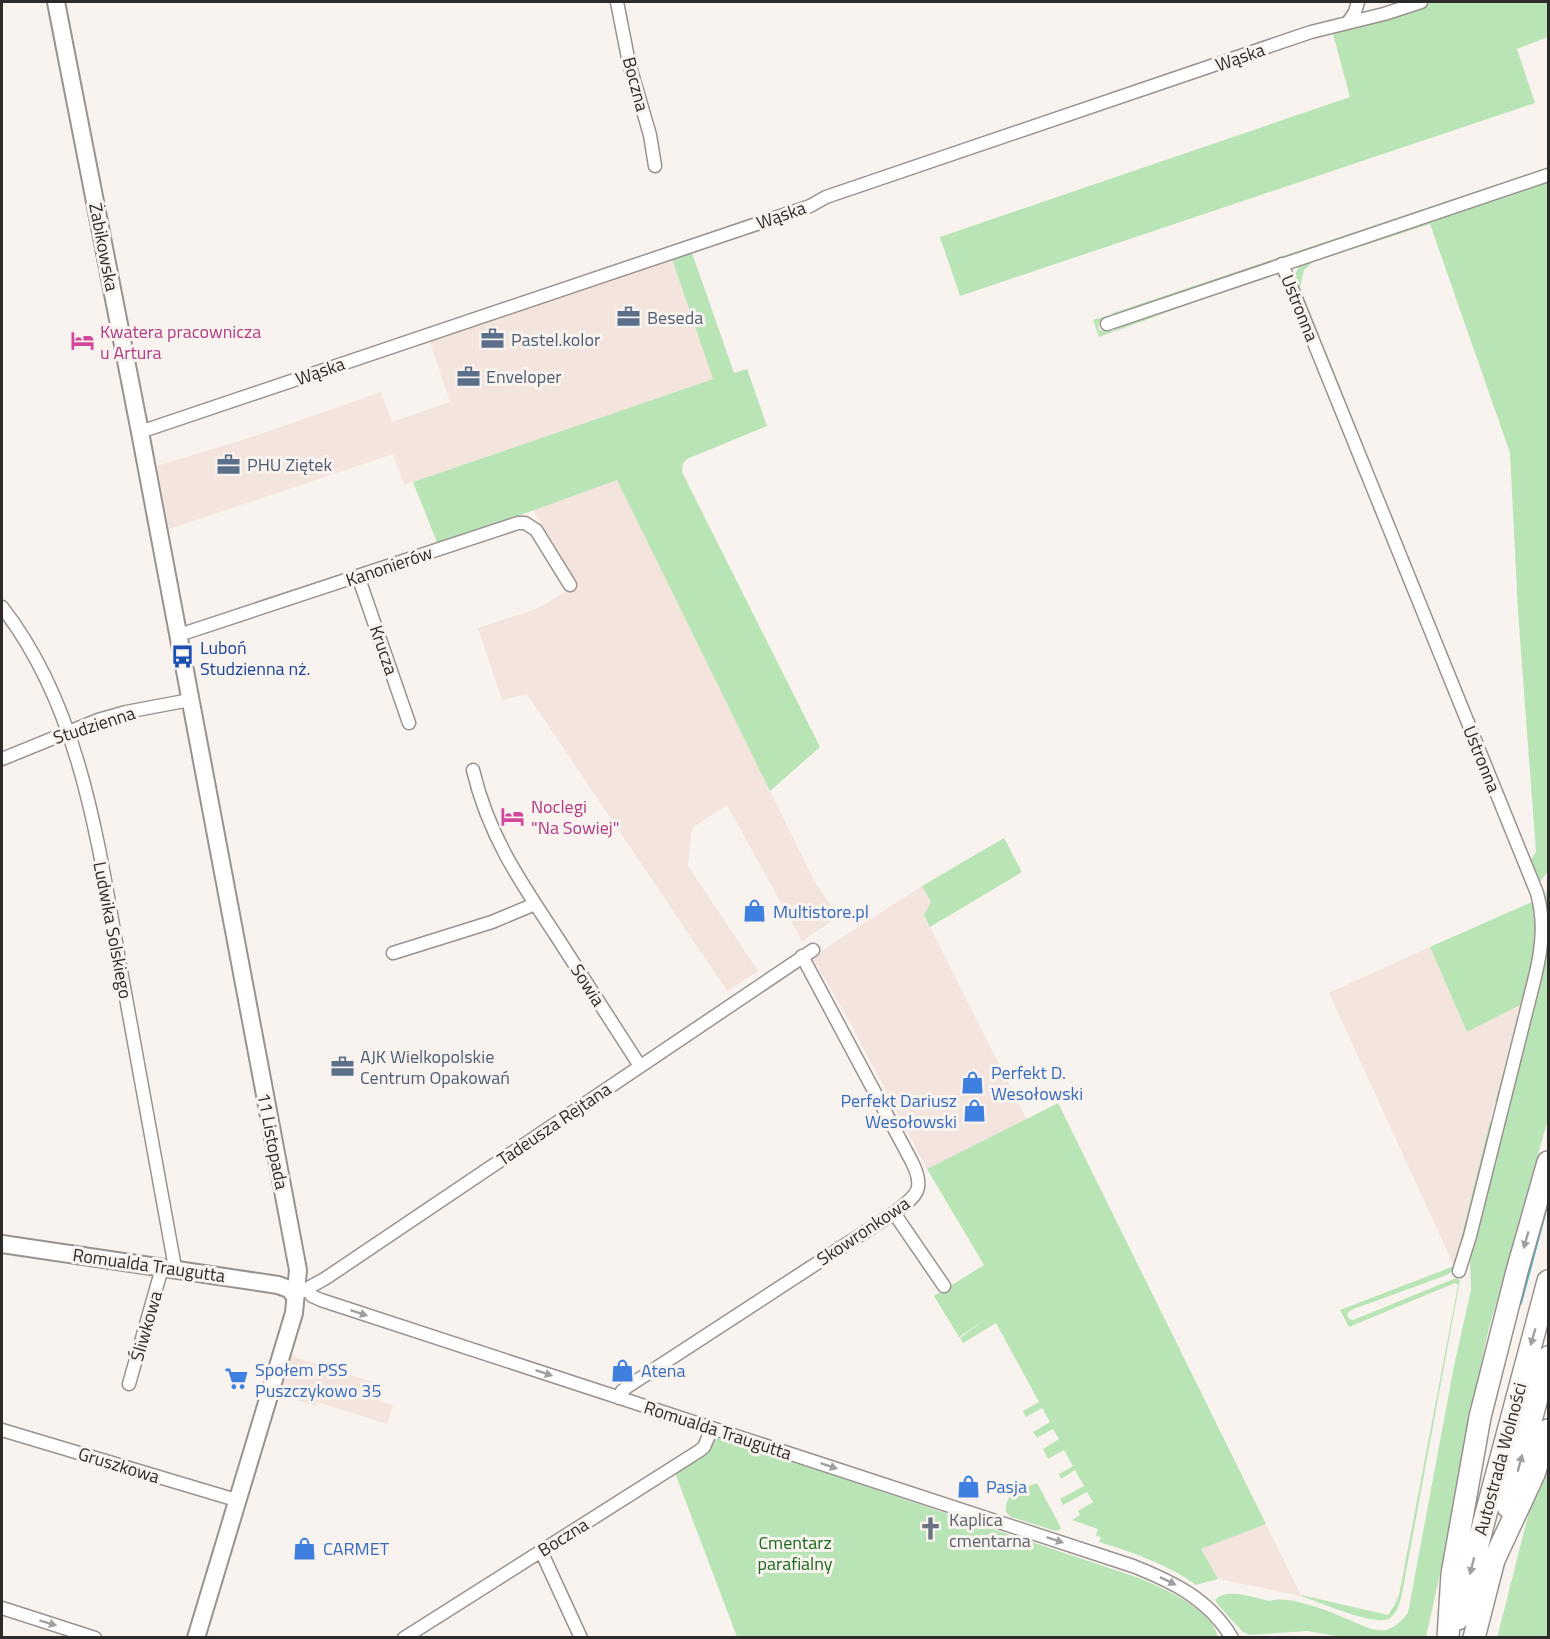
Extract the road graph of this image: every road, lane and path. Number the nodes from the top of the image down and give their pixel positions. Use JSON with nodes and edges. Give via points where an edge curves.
{"nodes":[{"id":1,"x":56,"y":2,"type":"edge"},
{"id":2,"x":617,"y":2,"type":"edge"},
{"id":3,"x":1358,"y":2,"type":"edge"},
{"id":4,"x":1421,"y":2,"type":"edge"},
{"id":5,"x":1349,"y":21,"type":"junction"},
{"id":6,"x":655,"y":166,"type":"dead end"},
{"id":7,"x":1548,"y":175,"type":"edge"},
{"id":8,"x":1282,"y":264,"type":"junction"},
{"id":9,"x":1107,"y":324,"type":"dead end"},
{"id":10,"x":140,"y":432,"type":"junction"},
{"id":11,"x":358,"y":576,"type":"junction"},
{"id":12,"x":570,"y":585,"type":"dead end"},
{"id":13,"x":2,"y":608,"type":"edge"},
{"id":14,"x":178,"y":635,"type":"junction"},
{"id":15,"x":190,"y":700,"type":"junction"},
{"id":16,"x":409,"y":723,"type":"dead end"},
{"id":17,"x":67,"y":731,"type":"junction"},
{"id":18,"x":2,"y":759,"type":"edge"},
{"id":19,"x":473,"y":770,"type":"dead end"},
{"id":20,"x":535,"y":904,"type":"junction"},
{"id":21,"x":393,"y":953,"type":"dead end"},
{"id":22,"x":808,"y":953,"type":"joint"},
{"id":23,"x":640,"y":1066,"type":"junction"},
{"id":24,"x":1548,"y":1162,"type":"edge"},
{"id":25,"x":894,"y":1213,"type":"junction"},
{"id":26,"x":2,"y":1244,"type":"edge"},
{"id":27,"x":168,"y":1269,"type":"junction"},
{"id":28,"x":1459,"y":1271,"type":"dead end"},
{"id":29,"x":1548,"y":1281,"type":"edge"},
{"id":30,"x":944,"y":1286,"type":"dead end"},
{"id":31,"x":300,"y":1292,"type":"junction"},
{"id":32,"x":1548,"y":1356,"type":"edge"},
{"id":33,"x":129,"y":1384,"type":"dead end"},
{"id":34,"x":619,"y":1398,"type":"junction"},
{"id":35,"x":712,"y":1428,"type":"junction"},
{"id":36,"x":2,"y":1430,"type":"edge"},
{"id":37,"x":1548,"y":1431,"type":"edge"},
{"id":38,"x":236,"y":1500,"type":"junction"},
{"id":39,"x":541,"y":1551,"type":"junction"},
{"id":40,"x":1494,"y":1560,"type":"junction"},
{"id":41,"x":2,"y":1608,"type":"edge"},
{"id":42,"x":95,"y":1638,"type":"edge"},
{"id":43,"x":196,"y":1638,"type":"edge"},
{"id":44,"x":404,"y":1638,"type":"edge"},
{"id":45,"x":581,"y":1638,"type":"edge"},
{"id":46,"x":1232,"y":1638,"type":"edge"},
{"id":47,"x":1448,"y":1638,"type":"edge"},
{"id":48,"x":1454,"y":1638,"type":"edge"},
{"id":49,"x":1474,"y":1638,"type":"edge"}],
"edges":[{"from":1,"to":10,"type":"street","name":"Żabikowska"},
{"from":2,"to":6,"type":"street","name":"Boczna"},
{"from":3,"to":5,"type":"street"},
{"from":4,"to":5,"type":"street","name":"Wąska"},
{"from":5,"to":10,"type":"street","name":"Wąska"},
{"from":7,"to":8,"type":"street","name":"Ustronna"},
{"from":8,"to":9,"type":"street","name":"Ustronna"},
{"from":8,"to":28,"type":"street","name":"Ustronna","via":[[1541,911],[1542,940],[1535,976]]},
{"from":10,"to":14,"type":"street","name":"Żabikowska"},
{"from":11,"to":12,"type":"street","name":"Kanonierów","via":[[525,523],[536,531]]},
{"from":11,"to":14,"type":"street","name":"Kanonierów"},
{"from":11,"to":16,"type":"street","name":"Krucza"},
{"from":13,"to":17,"type":"street","name":"Ludwika Solskiego","via":[[36,661]]},
{"from":14,"to":15,"type":"street","name":"11 Listopada"},
{"from":15,"to":17,"type":"street","name":"Studzienna","via":[[118,714]]},
{"from":15,"to":31,"type":"street","name":"11 Listopada"},
{"from":17,"to":18,"type":"street","name":"Studzienna"},
{"from":17,"to":27,"type":"street","name":"Ludwika Solskiego","via":[[96,839],[174,1262]]},
{"from":19,"to":20,"type":"street","name":"Sowia","via":[[492,829]]},
{"from":20,"to":21,"type":"street"},
{"from":20,"to":23,"type":"street","name":"Sowia"},
{"from":22,"to":23,"type":"street","name":"Tadeusza Rejtana"},
{"from":22,"to":25,"type":"street","name":"Skowronkowa","via":[[919,1178],[914,1197]]},
{"from":23,"to":31,"type":"street","name":"Tadeusza Rejtana"},
{"from":24,"to":47,"type":"highway","one_way":true,"via":[[1480,1417],[1452,1574]]},
{"from":25,"to":30,"type":"street"},
{"from":25,"to":34,"type":"street","name":"Skowronkowa","via":[[627,1387]]},
{"from":26,"to":27,"type":"street","name":"Romualda Traugutta"},
{"from":27,"to":31,"type":"street","name":"Romualda Traugutta","via":[[278,1285]]},
{"from":27,"to":33,"type":"street","name":"Śliwkowa"},
{"from":29,"to":48,"type":"highway","name":"Autostrada Wolności","one_way":true},
{"from":31,"to":34,"type":"street","name":"Romualda Traugutta","one_way":true},
{"from":31,"to":38,"type":"street","name":"11 Listopada"},
{"from":40,"to":32,"type":"highway","name":"Autostrada Wolności","one_way":true},
{"from":34,"to":35,"type":"street","name":"Romualda Traugutta"},
{"from":35,"to":39,"type":"street","name":"Boczna","via":[[702,1449]]},
{"from":35,"to":46,"type":"street","name":"Romualda Traugutta","one_way":true,"via":[[1133,1566],[1202,1601]]},
{"from":36,"to":38,"type":"street","name":"Gruszkowa"},
{"from":37,"to":40,"type":"highway","via":[[1534,1474]]},
{"from":38,"to":43,"type":"street","name":"11 Listopada"},
{"from":39,"to":44,"type":"street","name":"Boczna"},
{"from":39,"to":45,"type":"street"},
{"from":40,"to":49,"type":"highway"},
{"from":41,"to":42,"type":"street","one_way":true}]}
